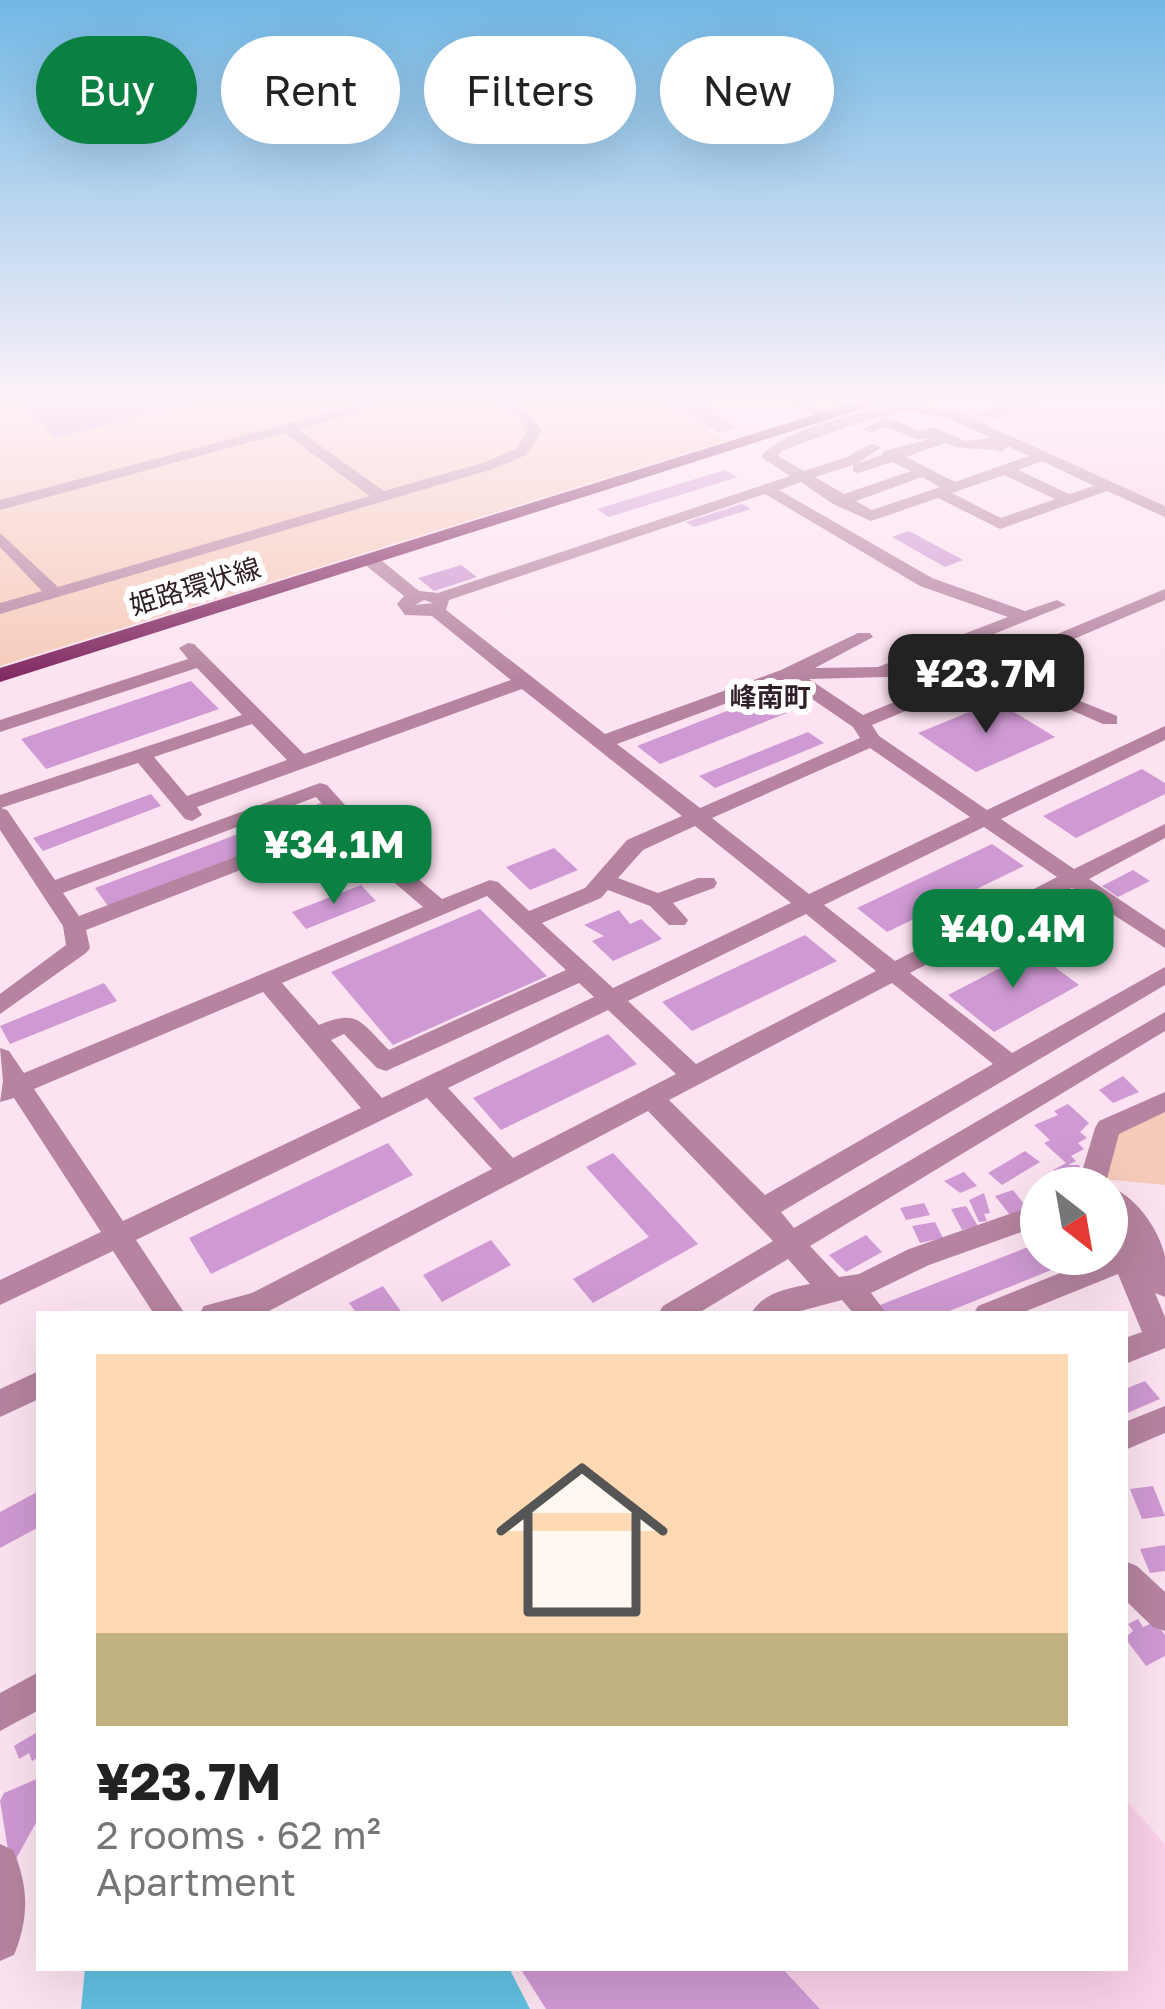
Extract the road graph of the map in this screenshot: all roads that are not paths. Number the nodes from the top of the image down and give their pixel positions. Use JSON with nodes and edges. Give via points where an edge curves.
{"nodes":[{"id":1,"x":49,"y":492,"type":"edge"},
{"id":2,"x":375,"y":492,"type":"edge"},
{"id":3,"x":398,"y":492,"type":"edge"},
{"id":4,"x":627,"y":492,"type":"edge"},
{"id":5,"x":754,"y":492,"type":"edge"},
{"id":6,"x":771,"y":492,"type":"edge"},
{"id":7,"x":823,"y":492,"type":"edge"},
{"id":8,"x":875,"y":492,"type":"edge"},
{"id":9,"x":921,"y":492,"type":"edge"},
{"id":10,"x":967,"y":492,"type":"edge"},
{"id":11,"x":1059,"y":492,"type":"edge"},
{"id":12,"x":1092,"y":492,"type":"edge"},
{"id":13,"x":1121,"y":492,"type":"edge"},
{"id":14,"x":382,"y":497,"type":"junction"},
{"id":15,"x":1069,"y":500,"type":"junction"},
{"id":16,"x":0,"y":505,"type":"edge"},
{"id":17,"x":996,"y":507,"type":"junction"},
{"id":18,"x":892,"y":511,"type":"junction"},
{"id":19,"x":1034,"y":512,"type":"junction"},
{"id":20,"x":1165,"y":512,"type":"edge"},
{"id":21,"x":0,"y":538,"type":"edge"},
{"id":22,"x":370,"y":560,"type":"junction"},
{"id":23,"x":54,"y":593,"type":"junction"},
{"id":24,"x":1165,"y":594,"type":"edge"},
{"id":25,"x":437,"y":604,"type":"junction"},
{"id":26,"x":1057,"y":605,"type":"dead end"},
{"id":27,"x":0,"y":609,"type":"edge"},
{"id":28,"x":1021,"y":616,"type":"junction"},
{"id":29,"x":864,"y":637,"type":"dead end"},
{"id":30,"x":788,"y":674,"type":"junction"},
{"id":31,"x":0,"y":675,"type":"edge"},
{"id":32,"x":968,"y":677,"type":"junction"},
{"id":33,"x":523,"y":682,"type":"junction"},
{"id":34,"x":255,"y":717,"type":"junction"},
{"id":35,"x":1110,"y":720,"type":"dead end"},
{"id":36,"x":0,"y":726,"type":"edge"},
{"id":37,"x":866,"y":731,"type":"junction"},
{"id":38,"x":1165,"y":732,"type":"edge"},
{"id":39,"x":600,"y":743,"type":"junction"},
{"id":40,"x":142,"y":754,"type":"junction"},
{"id":41,"x":300,"y":762,"type":"junction"},
{"id":42,"x":0,"y":802,"type":"edge"},
{"id":43,"x":183,"y":805,"type":"junction"},
{"id":44,"x":0,"y":814,"type":"edge"},
{"id":45,"x":694,"y":816,"type":"junction"},
{"id":46,"x":988,"y":818,"type":"junction"},
{"id":47,"x":348,"y":821,"type":"junction"},
{"id":48,"x":1165,"y":830,"type":"edge"},
{"id":49,"x":204,"y":831,"type":"junction"},
{"id":50,"x":1073,"y":878,"type":"junction"},
{"id":51,"x":604,"y":880,"type":"junction"},
{"id":52,"x":706,"y":883,"type":"dead end"},
{"id":53,"x":52,"y":889,"type":"junction"},
{"id":54,"x":658,"y":901,"type":"junction"},
{"id":55,"x":805,"y":906,"type":"junction"},
{"id":56,"x":439,"y":908,"type":"junction"},
{"id":57,"x":528,"y":920,"type":"junction"},
{"id":58,"x":677,"y":920,"type":"dead end"},
{"id":59,"x":74,"y":926,"type":"junction"},
{"id":60,"x":1165,"y":941,"type":"edge"},
{"id":61,"x":585,"y":971,"type":"junction"},
{"id":62,"x":892,"y":973,"type":"junction"},
{"id":63,"x":1165,"y":975,"type":"edge"},
{"id":64,"x":267,"y":981,"type":"junction"},
{"id":65,"x":614,"y":998,"type":"junction"},
{"id":66,"x":0,"y":1006,"type":"edge"},
{"id":67,"x":1165,"y":1020,"type":"edge"},
{"id":68,"x":315,"y":1037,"type":"junction"},
{"id":69,"x":0,"y":1057,"type":"edge"},
{"id":70,"x":1009,"y":1063,"type":"junction"},
{"id":71,"x":694,"y":1076,"type":"junction"},
{"id":72,"x":431,"y":1086,"type":"junction"},
{"id":73,"x":8,"y":1089,"type":"edge"},
{"id":74,"x":650,"y":1099,"type":"junction"},
{"id":75,"x":1165,"y":1102,"type":"edge"},
{"id":76,"x":379,"y":1111,"type":"junction"},
{"id":77,"x":1102,"y":1167,"type":"edge"},
{"id":78,"x":510,"y":1172,"type":"junction"},
{"id":79,"x":762,"y":1210,"type":"junction"},
{"id":80,"x":1128,"y":1216,"type":"edge"},
{"id":81,"x":1020,"y":1221,"type":"edge"},
{"id":82,"x":119,"y":1235,"type":"junction"},
{"id":83,"x":790,"y":1244,"type":"junction"},
{"id":84,"x":1128,"y":1263,"type":"edge"},
{"id":85,"x":1084,"y":1275,"type":"edge"},
{"id":86,"x":1165,"y":1285,"type":"edge"},
{"id":87,"x":839,"y":1287,"type":"junction"},
{"id":88,"x":0,"y":1293,"type":"edge"},
{"id":89,"x":263,"y":1308,"type":"edge"},
{"id":90,"x":785,"y":1309,"type":"edge"},
{"id":91,"x":168,"y":1311,"type":"edge"},
{"id":92,"x":678,"y":1311,"type":"edge"},
{"id":93,"x":868,"y":1311,"type":"edge"},
{"id":94,"x":995,"y":1311,"type":"edge"},
{"id":95,"x":1128,"y":1350,"type":"edge"},
{"id":96,"x":36,"y":1386,"type":"edge"},
{"id":97,"x":0,"y":1404,"type":"edge"},
{"id":98,"x":1165,"y":1420,"type":"edge"},
{"id":99,"x":1128,"y":1435,"type":"edge"},
{"id":100,"x":1128,"y":1579,"type":"edge"},
{"id":101,"x":1165,"y":1615,"type":"edge"},
{"id":102,"x":36,"y":1692,"type":"edge"},
{"id":103,"x":0,"y":1713,"type":"edge"},
{"id":104,"x":0,"y":1863,"type":"edge"},
{"id":105,"x":0,"y":1941,"type":"edge"}],
"edges":[{"from":1,"to":16,"type":"street"},
{"from":2,"to":14,"type":"street"},
{"from":3,"to":14,"type":"street"},
{"from":4,"to":22,"type":"main road","name":"姫路環状線"},
{"from":5,"to":25,"type":"street"},
{"from":6,"to":28,"type":"street","via":[[926,582]]},
{"from":7,"to":18,"type":"street","via":[[865,515]]},
{"from":8,"to":18,"type":"street","via":[[891,497],[879,502]]},
{"from":9,"to":18,"type":"street"},
{"from":10,"to":17,"type":"street"},
{"from":11,"to":15,"type":"street"},
{"from":12,"to":15,"type":"street"},
{"from":13,"to":20,"type":"street"},
{"from":14,"to":23,"type":"street"},
{"from":15,"to":19,"type":"street"},
{"from":17,"to":19,"type":"street"},
{"from":17,"to":19,"type":"street","via":[[1000,524]]},
{"from":21,"to":23,"type":"street"},
{"from":22,"to":25,"type":"street"},
{"from":22,"to":31,"type":"main road","name":"姫路環状線"},
{"from":23,"to":27,"type":"street"},
{"from":24,"to":32,"type":"street"},
{"from":25,"to":33,"type":"street"},
{"from":26,"to":28,"type":"street"},
{"from":28,"to":30,"type":"street","via":[[880,673]]},
{"from":29,"to":30,"type":"street"},
{"from":30,"to":37,"type":"street"},
{"from":30,"to":39,"type":"street"},
{"from":32,"to":35,"type":"street","via":[[1004,697],[1075,704]]},
{"from":32,"to":37,"type":"street"},
{"from":33,"to":39,"type":"street"},
{"from":33,"to":41,"type":"street"},
{"from":34,"to":36,"type":"street","via":[[194,655]]},
{"from":34,"to":40,"type":"street"},
{"from":34,"to":41,"type":"street"},
{"from":37,"to":45,"type":"street"},
{"from":37,"to":46,"type":"street"},
{"from":38,"to":46,"type":"street"},
{"from":39,"to":45,"type":"street"},
{"from":40,"to":42,"type":"street"},
{"from":40,"to":43,"type":"street"},
{"from":41,"to":43,"type":"street"},
{"from":43,"to":49,"type":"street"},
{"from":44,"to":53,"type":"street"},
{"from":45,"to":51,"type":"street","via":[[635,845]]},
{"from":45,"to":55,"type":"street"},
{"from":46,"to":50,"type":"street"},
{"from":46,"to":55,"type":"street"},
{"from":47,"to":49,"type":"street","via":[[320,788]]},
{"from":47,"to":56,"type":"street"},
{"from":47,"to":59,"type":"street"},
{"from":48,"to":50,"type":"street"},
{"from":49,"to":53,"type":"street"},
{"from":50,"to":60,"type":"street"},
{"from":50,"to":62,"type":"street"},
{"from":51,"to":54,"type":"street"},
{"from":51,"to":57,"type":"street"},
{"from":52,"to":54,"type":"street"},
{"from":53,"to":59,"type":"street"},
{"from":54,"to":58,"type":"street"},
{"from":55,"to":62,"type":"street"},
{"from":55,"to":65,"type":"street"},
{"from":56,"to":57,"type":"street","via":[[490,887]]},
{"from":56,"to":64,"type":"street"},
{"from":57,"to":61,"type":"street"},
{"from":59,"to":66,"type":"street","via":[[78,948]]},
{"from":61,"to":65,"type":"street"},
{"from":61,"to":68,"type":"street","via":[[386,1062],[347,1022]]},
{"from":62,"to":70,"type":"street"},
{"from":62,"to":71,"type":"street"},
{"from":63,"to":70,"type":"street"},
{"from":64,"to":68,"type":"street"},
{"from":64,"to":73,"type":"street"},
{"from":65,"to":71,"type":"street"},
{"from":65,"to":72,"type":"street"},
{"from":67,"to":83,"type":"street"},
{"from":68,"to":76,"type":"street"},
{"from":69,"to":73,"type":"street"},
{"from":70,"to":79,"type":"street"},
{"from":71,"to":74,"type":"street"},
{"from":72,"to":76,"type":"street"},
{"from":72,"to":78,"type":"street"},
{"from":73,"to":82,"type":"street"},
{"from":74,"to":78,"type":"street"},
{"from":74,"to":79,"type":"street"},
{"from":75,"to":77,"type":"street","via":[[1108,1128]]},
{"from":76,"to":82,"type":"street"},
{"from":78,"to":89,"type":"street"},
{"from":79,"to":83,"type":"street"},
{"from":80,"to":86,"type":"street"},
{"from":81,"to":87,"type":"street"},
{"from":82,"to":88,"type":"street"},
{"from":82,"to":91,"type":"street"},
{"from":83,"to":87,"type":"street"},
{"from":83,"to":92,"type":"street"},
{"from":84,"to":95,"type":"street","via":[[1159,1338]]},
{"from":85,"to":94,"type":"street"},
{"from":87,"to":90,"type":"street"},
{"from":87,"to":93,"type":"street"},
{"from":96,"to":97,"type":"street"},
{"from":98,"to":99,"type":"street"},
{"from":100,"to":101,"type":"street"},
{"from":102,"to":103,"type":"street"},
{"from":104,"to":105,"type":"street","via":[[8,1919]]}]}
